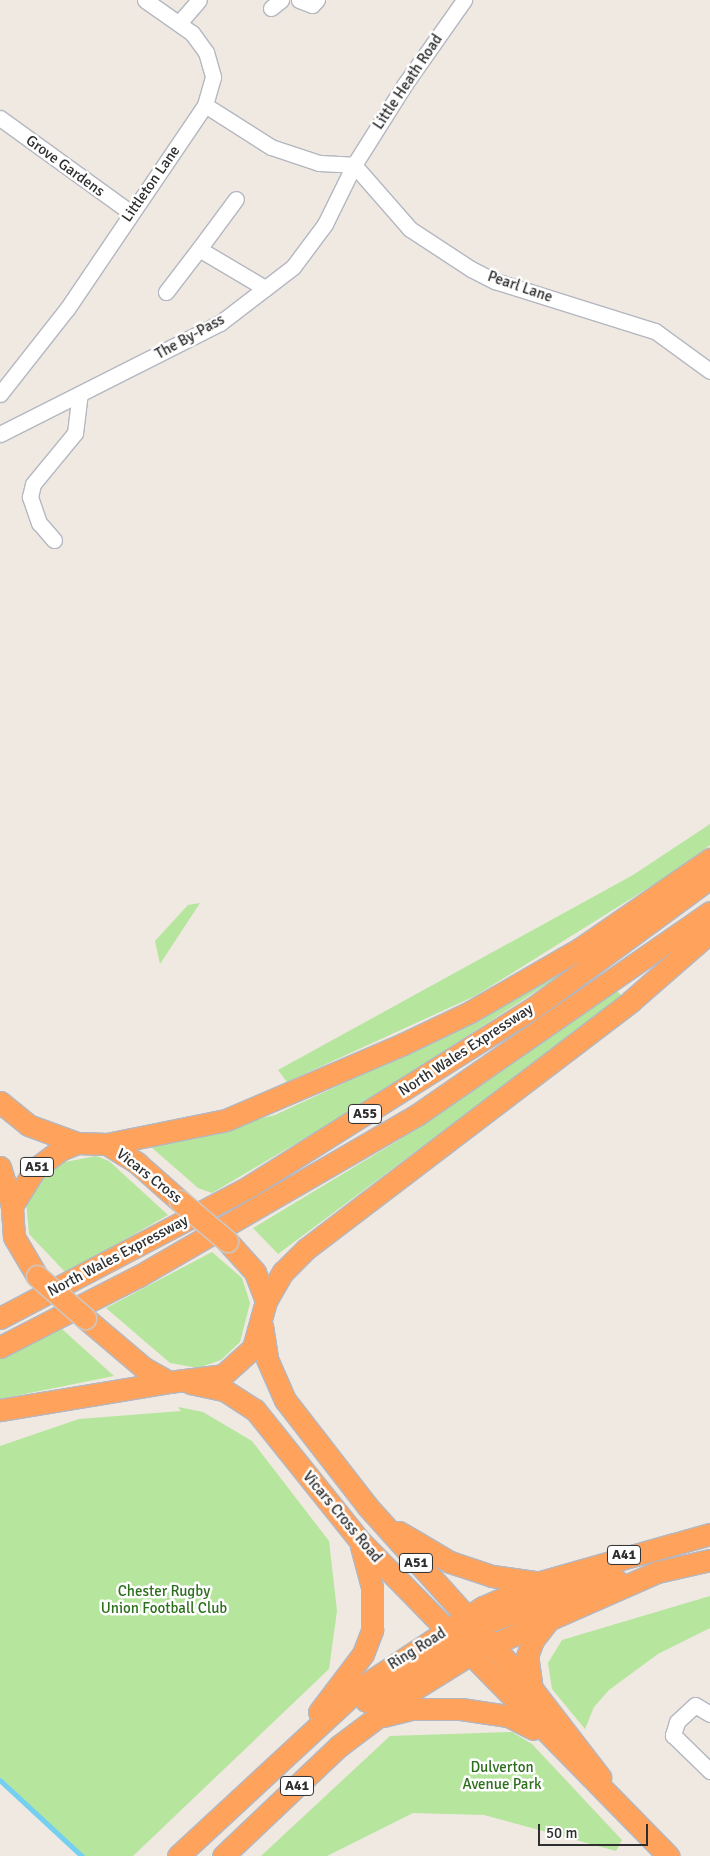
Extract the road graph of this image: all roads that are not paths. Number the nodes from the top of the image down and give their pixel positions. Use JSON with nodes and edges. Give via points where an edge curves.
{"nodes":[{"id":1,"x":145,"y":0,"type":"edge"},
{"id":2,"x":199,"y":0,"type":"edge"},
{"id":3,"x":299,"y":0,"type":"edge"},
{"id":4,"x":317,"y":0,"type":"edge"},
{"id":5,"x":464,"y":0,"type":"edge"},
{"id":6,"x":179,"y":23,"type":"junction"},
{"id":7,"x":206,"y":105,"type":"junction"},
{"id":8,"x":0,"y":118,"type":"edge"},
{"id":9,"x":354,"y":165,"type":"junction"},
{"id":10,"x":236,"y":199,"type":"dead end"},
{"id":11,"x":130,"y":212,"type":"junction"},
{"id":12,"x":199,"y":249,"type":"junction"},
{"id":13,"x":265,"y":288,"type":"junction"},
{"id":14,"x":166,"y":292,"type":"dead end"},
{"id":15,"x":710,"y":370,"type":"edge"},
{"id":16,"x":0,"y":394,"type":"edge"},
{"id":17,"x":80,"y":395,"type":"junction"},
{"id":18,"x":0,"y":434,"type":"edge"},
{"id":19,"x":54,"y":540,"type":"dead end"},
{"id":20,"x":710,"y":859,"type":"edge"},
{"id":21,"x":710,"y":878,"type":"edge"},
{"id":22,"x":710,"y":912,"type":"edge"},
{"id":23,"x":710,"y":932,"type":"edge"},
{"id":24,"x":0,"y":1102,"type":"edge"},
{"id":25,"x":77,"y":1143,"type":"junction"},
{"id":26,"x":107,"y":1144,"type":"junction"},
{"id":27,"x":0,"y":1166,"type":"edge"},
{"id":28,"x":8,"y":1222,"type":"edge"},
{"id":29,"x":266,"y":1301,"type":"junction"},
{"id":30,"x":0,"y":1318,"type":"edge"},
{"id":31,"x":262,"y":1326,"type":"junction"},
{"id":32,"x":0,"y":1347,"type":"edge"},
{"id":33,"x":169,"y":1382,"type":"junction"},
{"id":34,"x":190,"y":1383,"type":"junction"},
{"id":35,"x":0,"y":1410,"type":"edge"},
{"id":36,"x":368,"y":1506,"type":"junction"},
{"id":37,"x":710,"y":1534,"type":"edge"},
{"id":38,"x":360,"y":1541,"type":"junction"},
{"id":39,"x":710,"y":1560,"type":"edge"},
{"id":40,"x":657,"y":1572,"type":"junction"},
{"id":41,"x":540,"y":1582,"type":"junction"},
{"id":42,"x":554,"y":1615,"type":"junction"},
{"id":43,"x":470,"y":1623,"type":"junction"},
{"id":44,"x":458,"y":1644,"type":"junction"},
{"id":45,"x":490,"y":1644,"type":"junction"},
{"id":46,"x":533,"y":1690,"type":"junction"},
{"id":47,"x":710,"y":1714,"type":"edge"},
{"id":48,"x":374,"y":1719,"type":"junction"},
{"id":49,"x":550,"y":1740,"type":"junction"},
{"id":50,"x":290,"y":1750,"type":"junction"},
{"id":51,"x":710,"y":1771,"type":"edge"},
{"id":52,"x":613,"y":1797,"type":"junction"},
{"id":53,"x":178,"y":1856,"type":"edge"},
{"id":54,"x":223,"y":1856,"type":"edge"},
{"id":55,"x":668,"y":1856,"type":"edge"}],
"edges":[{"from":1,"to":6,"type":"street"},
{"from":2,"to":6,"type":"street"},
{"from":3,"to":4,"type":"street","via":[[312,5]]},
{"from":5,"to":9,"type":"street","name":"Little Heath Road"},
{"from":6,"to":7,"type":"street","via":[[206,52],[213,77]]},
{"from":7,"to":9,"type":"street","via":[[272,147],[319,164]]},
{"from":7,"to":11,"type":"street","name":"Littleton Lane"},
{"from":8,"to":11,"type":"street","name":"Grove Gardens"},
{"from":9,"to":13,"type":"street","name":"The By-Pass","via":[[325,224],[293,267]]},
{"from":9,"to":15,"type":"street","name":"Pearl Lane","via":[[410,229],[471,269],[495,281],[656,331]]},
{"from":10,"to":12,"type":"street"},
{"from":11,"to":16,"type":"street","name":"Littleton Lane","via":[[66,308]]},
{"from":12,"to":13,"type":"street"},
{"from":12,"to":14,"type":"street"},
{"from":13,"to":17,"type":"street","name":"The By-Pass","via":[[220,323]]},
{"from":17,"to":18,"type":"street","name":"The By-Pass"},
{"from":17,"to":19,"type":"street","via":[[75,433],[33,484],[30,497],[39,523]]},
{"from":20,"to":26,"type":"highway","via":[[581,948],[428,1032],[226,1120]]},
{"from":21,"to":30,"type":"highway","name":"North Wales Expressway","number":"A55","via":[[533,1008],[250,1186]]},
{"from":22,"to":32,"type":"highway","name":"North Wales Expressway","number":"A55","via":[[416,1115],[180,1253]]},
{"from":23,"to":29,"type":"highway","via":[[631,1000],[306,1249],[283,1272]]},
{"from":24,"to":25,"type":"highway","number":"A51","via":[[28,1125]]},
{"from":25,"to":26,"type":"highway","name":"Vicars Cross","number":"A51"},
{"from":25,"to":28,"type":"highway","number":"A51","via":[[35,1168]]},
{"from":26,"to":29,"type":"highway","name":"Vicars Cross","number":"A51","bridge":true,"via":[[137,1163],[227,1241],[255,1272]]},
{"from":27,"to":28,"type":"highway","number":"A51"},
{"from":28,"to":33,"type":"highway","name":"Vicars Cross","number":"A51","bridge":true,"via":[[22,1258],[38,1276],[149,1372]]},
{"from":29,"to":31,"type":"highway","name":"Vicars Cross","number":"A51"},
{"from":31,"to":34,"type":"highway","name":"Vicars Cross","number":"A51","via":[[253,1348],[233,1369],[210,1380]]},
{"from":31,"to":36,"type":"highway","name":"Vicars Cross Road","number":"A51","via":[[267,1359],[285,1400]]},
{"from":33,"to":34,"type":"highway","name":"Vicars Cross","number":"A51"},
{"from":33,"to":35,"type":"highway"},
{"from":34,"to":38,"type":"highway","name":"Vicars Cross Road","number":"A51","via":[[224,1390],[255,1410]]},
{"from":36,"to":41,"type":"highway","via":[[411,1541],[450,1562],[516,1581]]},
{"from":36,"to":43,"type":"highway","name":"Vicars Cross Road","number":"A51"},
{"from":37,"to":41,"type":"highway","name":"Ring Road","number":"A41"},
{"from":38,"to":44,"type":"highway","name":"Vicars Cross Road","number":"A51"},
{"from":38,"to":50,"type":"highway","via":[[374,1603],[369,1642]]},
{"from":39,"to":40,"type":"highway","number":"A41"},
{"from":40,"to":42,"type":"highway","number":"A41"},
{"from":40,"to":43,"type":"highway","via":[[585,1587]]},
{"from":41,"to":43,"type":"highway","name":"Ring Road","number":"A41"},
{"from":42,"to":45,"type":"highway","number":"A41"},
{"from":42,"to":46,"type":"highway","via":[[529,1648],[526,1668]]},
{"from":43,"to":44,"type":"highway","name":"Ring Road","number":"A41"},
{"from":43,"to":45,"type":"highway","name":"Vicars Cross Road","number":"A51"},
{"from":44,"to":45,"type":"highway"},
{"from":44,"to":48,"type":"highway","name":"Ring Road","number":"A41"},
{"from":44,"to":49,"type":"highway","name":"Vicars Cross Road","number":"A51"},
{"from":44,"to":50,"type":"highway","name":"Ring Road","number":"A41","via":[[389,1666]]},
{"from":45,"to":46,"type":"highway","name":"Vicars Cross Road","number":"A51"},
{"from":46,"to":52,"type":"highway","name":"Vicars Cross Road","number":"A51","via":[[577,1744]]},
{"from":47,"to":51,"type":"street","via":[[695,1705],[677,1722],[672,1735]]},
{"from":48,"to":49,"type":"highway","via":[[412,1709],[494,1712],[521,1721]]},
{"from":48,"to":54,"type":"highway","name":"Ring Road","number":"A41"},
{"from":49,"to":52,"type":"highway","name":"Vicars Cross Road","number":"A51"},
{"from":50,"to":53,"type":"highway","name":"Ring Road","number":"A41"},
{"from":52,"to":55,"type":"highway","name":"Vicars Cross Road","number":"A51"}]}
